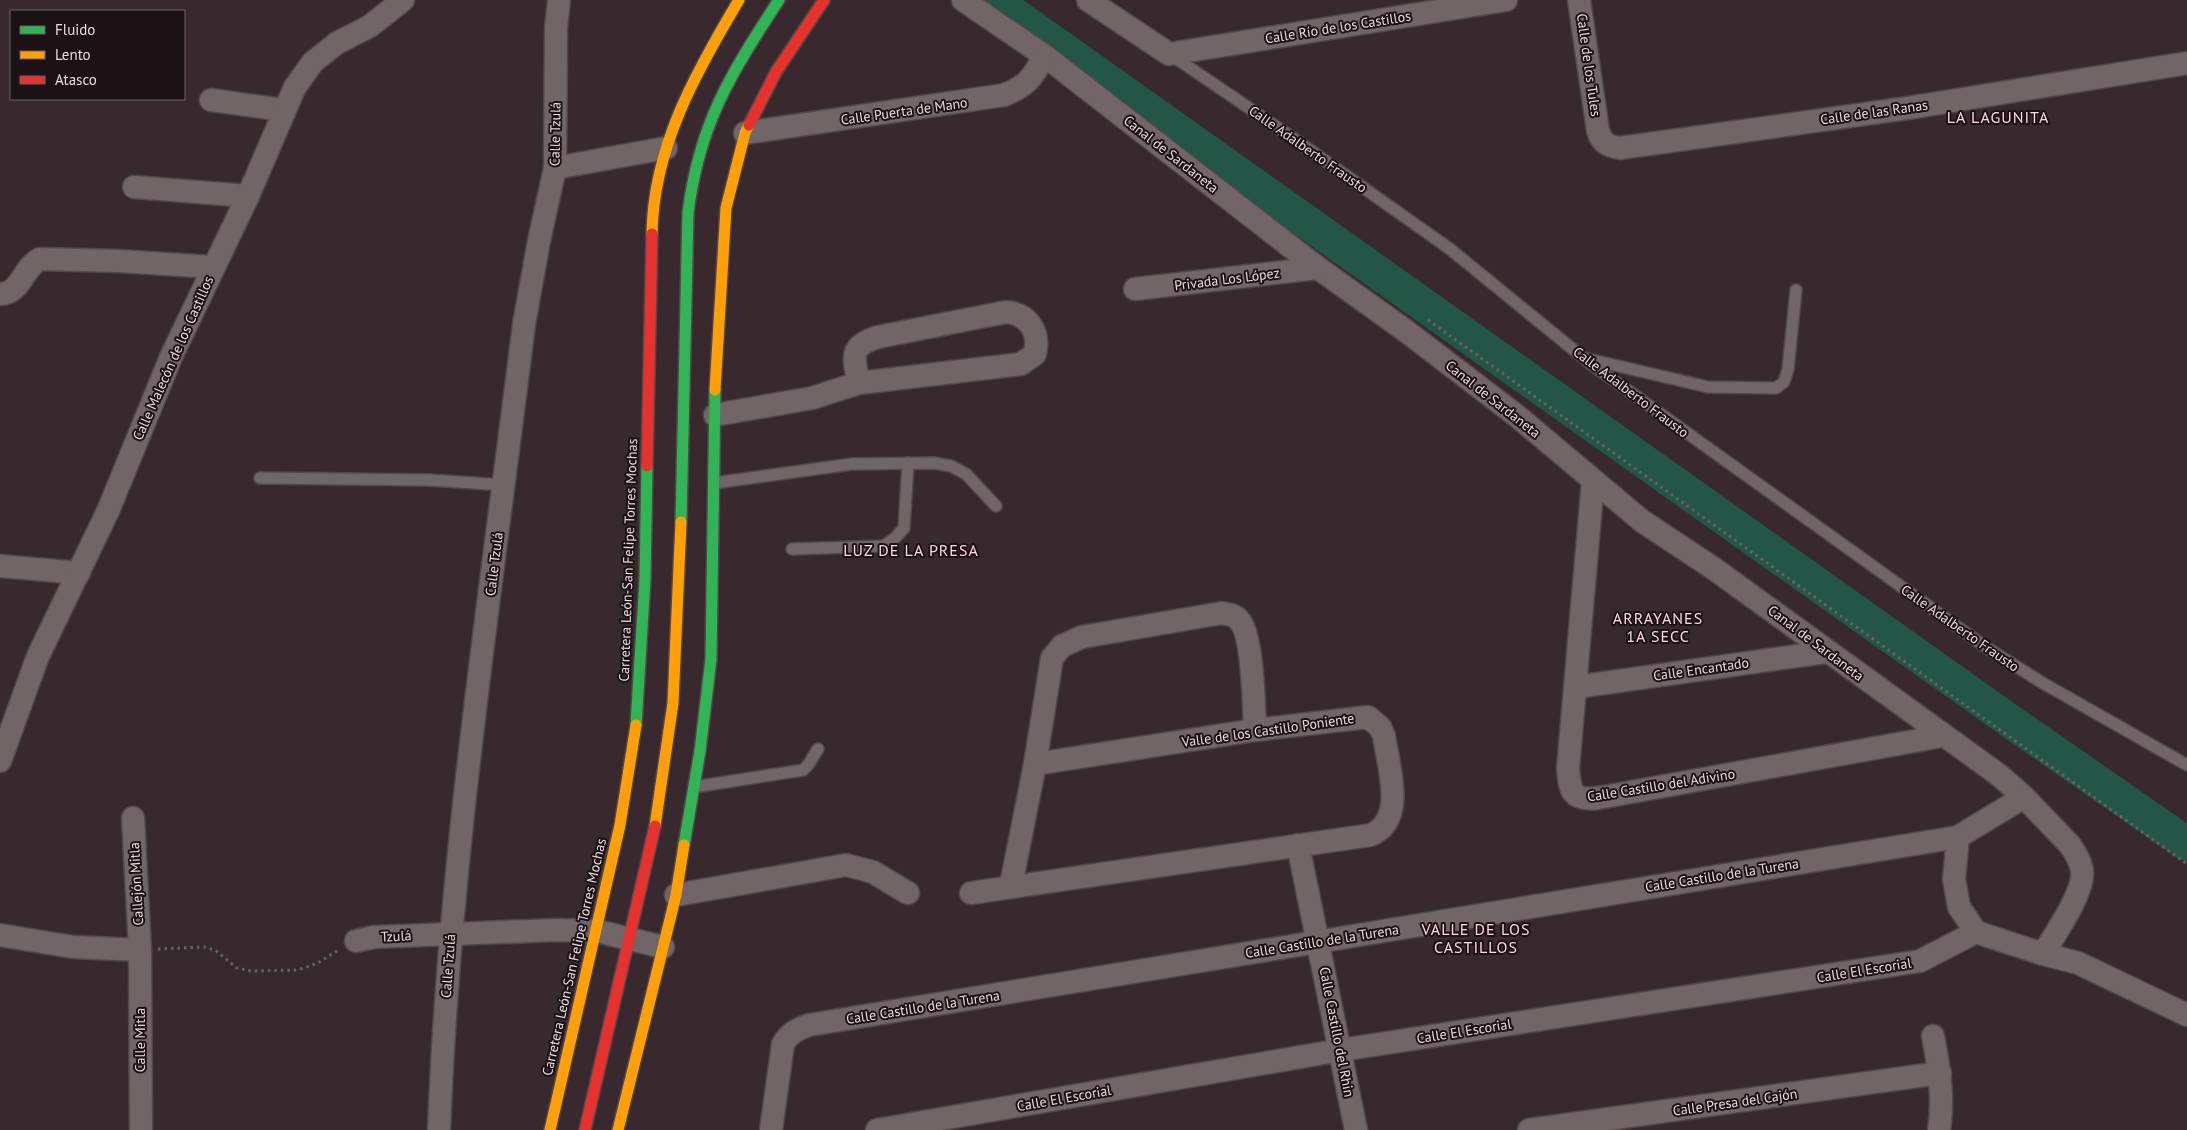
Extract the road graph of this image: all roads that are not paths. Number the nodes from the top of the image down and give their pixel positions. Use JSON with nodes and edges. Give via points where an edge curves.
{"nodes":[{"id":1,"x":404,"y":0,"type":"edge"},
{"id":2,"x":559,"y":0,"type":"edge"},
{"id":3,"x":739,"y":0,"type":"edge"},
{"id":4,"x":779,"y":0,"type":"edge"},
{"id":5,"x":824,"y":0,"type":"edge"},
{"id":6,"x":964,"y":0,"type":"edge"},
{"id":7,"x":1088,"y":0,"type":"edge"},
{"id":8,"x":1506,"y":0,"type":"edge"},
{"id":9,"x":1579,"y":0,"type":"edge"},
{"id":10,"x":1169,"y":54,"type":"junction"},
{"id":11,"x":1045,"y":56,"type":"junction"},
{"id":12,"x":2187,"y":63,"type":"edge"},
{"id":13,"x":211,"y":100,"type":"dead end"},
{"id":14,"x":283,"y":110,"type":"junction"},
{"id":15,"x":1598,"y":131,"type":"joint"},
{"id":16,"x":745,"y":133,"type":"junction"},
{"id":17,"x":666,"y":148,"type":"junction"},
{"id":18,"x":555,"y":168,"type":"junction"},
{"id":19,"x":134,"y":187,"type":"dead end"},
{"id":20,"x":248,"y":196,"type":"junction"},
{"id":21,"x":213,"y":267,"type":"junction"},
{"id":22,"x":1318,"y":268,"type":"junction"},
{"id":23,"x":1135,"y":289,"type":"dead end"},
{"id":24,"x":1796,"y":290,"type":"dead end"},
{"id":25,"x":0,"y":294,"type":"edge"},
{"id":26,"x":1584,"y":358,"type":"junction"},
{"id":27,"x":859,"y":383,"type":"junction"},
{"id":28,"x":715,"y":415,"type":"junction"},
{"id":29,"x":908,"y":463,"type":"junction"},
{"id":30,"x":260,"y":478,"type":"dead end"},
{"id":31,"x":1592,"y":481,"type":"junction"},
{"id":32,"x":714,"y":483,"type":"junction"},
{"id":33,"x":504,"y":485,"type":"junction"},
{"id":34,"x":996,"y":506,"type":"dead end"},
{"id":35,"x":792,"y":549,"type":"dead end"},
{"id":36,"x":0,"y":566,"type":"edge"},
{"id":37,"x":79,"y":573,"type":"junction"},
{"id":38,"x":1826,"y":652,"type":"junction"},
{"id":39,"x":1576,"y":687,"type":"junction"},
{"id":40,"x":638,"y":715,"type":"junction"},
{"id":41,"x":1255,"y":730,"type":"junction"},
{"id":42,"x":1942,"y":736,"type":"junction"},
{"id":43,"x":818,"y":749,"type":"dead end"},
{"id":44,"x":642,"y":759,"type":"dead end"},
{"id":45,"x":0,"y":761,"type":"edge"},
{"id":46,"x":1035,"y":764,"type":"junction"},
{"id":47,"x":2187,"y":765,"type":"edge"},
{"id":48,"x":694,"y":786,"type":"junction"},
{"id":49,"x":2024,"y":796,"type":"junction"},
{"id":50,"x":133,"y":818,"type":"dead end"},
{"id":51,"x":1958,"y":837,"type":"junction"},
{"id":52,"x":1298,"y":846,"type":"junction"},
{"id":53,"x":1012,"y":885,"type":"junction"},
{"id":54,"x":908,"y":892,"type":"dead end"},
{"id":55,"x":971,"y":893,"type":"dead end"},
{"id":56,"x":676,"y":895,"type":"junction"},
{"id":57,"x":597,"y":931,"type":"junction"},
{"id":58,"x":1976,"y":932,"type":"junction"},
{"id":59,"x":450,"y":933,"type":"junction"},
{"id":60,"x":625,"y":933,"type":"junction"},
{"id":61,"x":0,"y":935,"type":"edge"},
{"id":62,"x":356,"y":941,"type":"road end"},
{"id":63,"x":1318,"y":942,"type":"junction"},
{"id":64,"x":663,"y":947,"type":"junction"},
{"id":65,"x":140,"y":950,"type":"junction"},
{"id":66,"x":2043,"y":954,"type":"junction"},
{"id":67,"x":2187,"y":1015,"type":"edge"},
{"id":68,"x":1933,"y":1036,"type":"dead end"},
{"id":69,"x":1341,"y":1050,"type":"junction"},
{"id":70,"x":1940,"y":1073,"type":"junction"},
{"id":71,"x":141,"y":1130,"type":"edge"},
{"id":72,"x":439,"y":1130,"type":"edge"},
{"id":73,"x":550,"y":1130,"type":"edge"},
{"id":74,"x":585,"y":1130,"type":"edge"},
{"id":75,"x":618,"y":1130,"type":"edge"},
{"id":76,"x":771,"y":1130,"type":"edge"},
{"id":77,"x":877,"y":1130,"type":"edge"},
{"id":78,"x":1356,"y":1130,"type":"edge"},
{"id":79,"x":1529,"y":1130,"type":"edge"},
{"id":80,"x":1939,"y":1130,"type":"edge"}],
"edges":[{"from":1,"to":14,"type":"street","name":"Calle Malecón de los Castillos","via":[[313,62]]},
{"from":2,"to":18,"type":"street","name":"Calle Tzulá"},
{"from":3,"to":17,"type":"main road","name":"Carretera León-San Felipe Torres Mochas","via":[[704,59],[681,106]]},
{"from":4,"to":60,"type":"main road","via":[[738,64],[711,119],[696,163],[688,213],[673,703],[659,806]]},
{"from":5,"to":16,"type":"main road","via":[[776,72]]},
{"from":6,"to":11,"type":"street","name":"Canal de Sardaneta"},
{"from":7,"to":10,"type":"street","name":"Calle Adalberto Frausto"},
{"from":8,"to":10,"type":"street","name":"Calle Río de los Castillos"},
{"from":9,"to":15,"type":"street","name":"Calle de los Tules"},
{"from":10,"to":26,"type":"lane","name":"Calle Adalberto Frausto","via":[[1450,250]]},
{"from":11,"to":16,"type":"street","name":"Calle Puerta de Mano","via":[[1032,78],[1020,89],[1004,95]]},
{"from":11,"to":22,"type":"street","name":"Canal de Sardaneta"},
{"from":12,"to":15,"type":"street","name":"Calle de las Ranas","via":[[1908,108],[1620,148],[1608,146]]},
{"from":13,"to":14,"type":"street"},
{"from":14,"to":20,"type":"street","name":"Calle Malecón de los Castillos"},
{"from":16,"to":28,"type":"main road","via":[[726,208],[720,262]]},
{"from":17,"to":18,"type":"street"},
{"from":17,"to":40,"type":"main road","name":"Carretera León-San Felipe Torres Mochas","via":[[652,217],[650,250],[644,589]]},
{"from":18,"to":33,"type":"street","name":"Calle Tzulá","via":[[524,324]]},
{"from":19,"to":20,"type":"street"},
{"from":20,"to":21,"type":"street","name":"Calle Malecón de los Castillos"},
{"from":21,"to":25,"type":"street","via":[[40,259],[30,267],[17,287]]},
{"from":21,"to":37,"type":"street","name":"Calle Malecón de los Castillos"},
{"from":22,"to":23,"type":"street","name":"Privada Los López"},
{"from":22,"to":31,"type":"street","name":"Canal de Sardaneta","via":[[1517,416]]},
{"from":24,"to":26,"type":"lane","via":[[1788,369],[1784,382],[1776,388],[1708,387]]},
{"from":26,"to":47,"type":"lane","name":"Calle Adalberto Frausto","via":[[1987,648]]},
{"from":27,"to":27,"type":"street","via":[[1021,364],[1035,354],[1034,332],[1031,323],[1022,316],[1006,312],[878,337],[860,344],[855,352]]},
{"from":27,"to":28,"type":"street","via":[[812,398]]},
{"from":28,"to":32,"type":"main road"},
{"from":29,"to":32,"type":"lane","via":[[852,464]]},
{"from":29,"to":34,"type":"lane","via":[[951,466],[966,474]]},
{"from":29,"to":35,"type":"lane","via":[[904,528],[895,538],[884,546]]},
{"from":30,"to":33,"type":"lane","via":[[429,480]]},
{"from":31,"to":38,"type":"street","name":"Canal de Sardaneta","via":[[1642,521],[1713,568]]},
{"from":31,"to":39,"type":"street","name":"Calle Castillo del Adivino"},
{"from":32,"to":48,"type":"main road","via":[[711,659]]},
{"from":33,"to":59,"type":"street","name":"Calle Tzulá","via":[[458,845]]},
{"from":36,"to":37,"type":"street"},
{"from":37,"to":45,"type":"street","name":"Calle Malecón de los Castillos","via":[[38,656]]},
{"from":38,"to":39,"type":"street","name":"Calle Encantado"},
{"from":38,"to":42,"type":"street","name":"Canal de Sardaneta"},
{"from":39,"to":42,"type":"street","name":"Calle Castillo del Adivino","via":[[1569,788],[1585,800]]},
{"from":40,"to":44,"type":"main road"},
{"from":40,"to":57,"type":"main road","name":"Carretera León-San Felipe Torres Mochas","via":[[620,825]]},
{"from":41,"to":46,"type":"street","name":"Valle de los Castillo Poniente"},
{"from":41,"to":46,"type":"street","via":[[1248,637],[1239,619],[1222,613],[1095,634],[1062,646],[1052,658]]},
{"from":41,"to":52,"type":"street","name":"Valle de los Castillo Poniente","via":[[1361,716],[1375,722],[1384,736],[1393,800],[1390,819],[1385,826],[1371,835]]},
{"from":42,"to":49,"type":"street","name":"Canal de Sardaneta"},
{"from":43,"to":48,"type":"lane","via":[[802,770]]},
{"from":46,"to":53,"type":"street"},
{"from":48,"to":56,"type":"main road"},
{"from":49,"to":51,"type":"street"},
{"from":49,"to":66,"type":"street","name":"Canal de Sardaneta","via":[[2076,854],[2082,870],[2081,884]]},
{"from":50,"to":65,"type":"street","name":"Callejón Mitla"},
{"from":51,"to":58,"type":"street","via":[[1954,879],[1960,907]]},
{"from":51,"to":63,"type":"street","name":"Calle Castillo de la Turena"},
{"from":52,"to":53,"type":"street","name":"Valle de los Castillo Poniente"},
{"from":52,"to":63,"type":"street","name":"Calle Castillo del Rhin"},
{"from":53,"to":55,"type":"street","name":"Valle de los Castillo Poniente"},
{"from":54,"to":56,"type":"street","via":[[873,872],[846,865]]},
{"from":56,"to":64,"type":"main road"},
{"from":57,"to":59,"type":"street","name":"Tzulá"},
{"from":57,"to":60,"type":"street","name":"Tzulá"},
{"from":57,"to":73,"type":"main road","name":"Carretera León-San Felipe Torres Mochas"},
{"from":58,"to":66,"type":"street"},
{"from":58,"to":69,"type":"street","name":"Calle El Escorial","via":[[1920,961]]},
{"from":59,"to":62,"type":"street","name":"Tzulá"},
{"from":59,"to":72,"type":"street","name":"Calle Tzulá"},
{"from":60,"to":64,"type":"street","name":"Tzulá"},
{"from":60,"to":74,"type":"main road"},
{"from":61,"to":65,"type":"street","via":[[73,947]]},
{"from":63,"to":69,"type":"street","name":"Calle Castillo del Rhin"},
{"from":63,"to":76,"type":"street","name":"Calle Castillo de la Turena","via":[[809,1025],[786,1037],[782,1044]]},
{"from":64,"to":75,"type":"main road"},
{"from":65,"to":71,"type":"street","name":"Calle Mitla"},
{"from":66,"to":67,"type":"street","via":[[2078,963]]},
{"from":68,"to":70,"type":"street"},
{"from":69,"to":77,"type":"street","name":"Calle El Escorial"},
{"from":69,"to":78,"type":"street","name":"Calle Castillo del Rhin"},
{"from":70,"to":79,"type":"street","name":"Calle Presa del Cajón"},
{"from":70,"to":80,"type":"street","via":[[1942,1110]]}]}
